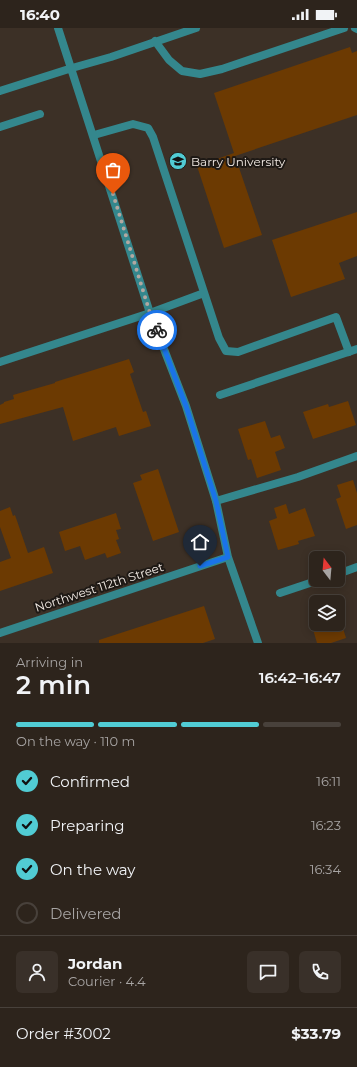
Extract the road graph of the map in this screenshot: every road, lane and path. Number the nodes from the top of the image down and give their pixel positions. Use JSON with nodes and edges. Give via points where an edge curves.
{"nodes":[{"id":1,"x":58,"y":28,"type":"edge"},
{"id":2,"x":196,"y":28,"type":"edge"},
{"id":3,"x":344,"y":28,"type":"edge"},
{"id":4,"x":156,"y":41,"type":"junction"},
{"id":5,"x":72,"y":68,"type":"junction"},
{"id":6,"x":0,"y":91,"type":"edge"},
{"id":7,"x":40,"y":114,"type":"dead end"},
{"id":8,"x":0,"y":127,"type":"edge"},
{"id":9,"x":94,"y":135,"type":"junction"},
{"id":10,"x":204,"y":293,"type":"junction"},
{"id":11,"x":150,"y":313,"type":"junction"},
{"id":12,"x":353,"y":350,"type":"edge"},
{"id":13,"x":0,"y":362,"type":"edge"},
{"id":14,"x":220,"y":395,"type":"dead end"},
{"id":15,"x":357,"y":456,"type":"edge"},
{"id":16,"x":216,"y":501,"type":"junction"},
{"id":17,"x":228,"y":557,"type":"junction"},
{"id":18,"x":357,"y":567,"type":"edge"},
{"id":19,"x":345,"y":571,"type":"edge"},
{"id":20,"x":309,"y":583,"type":"edge"},
{"id":21,"x":280,"y":593,"type":"dead end"},
{"id":22,"x":0,"y":633,"type":"edge"},
{"id":23,"x":258,"y":643,"type":"edge"}],
"edges":[{"from":1,"to":5,"type":"street"},
{"from":2,"to":4,"type":"street"},
{"from":3,"to":4,"type":"street","via":[[200,74],[182,71]]},
{"from":4,"to":5,"type":"street"},
{"from":5,"to":6,"type":"street"},
{"from":5,"to":9,"type":"street"},
{"from":7,"to":8,"type":"street"},
{"from":9,"to":10,"type":"street","via":[[133,124],[148,128]]},
{"from":9,"to":11,"type":"street"},
{"from":10,"to":11,"type":"street"},
{"from":10,"to":12,"type":"street","via":[[226,352],[238,352],[336,317]]},
{"from":11,"to":13,"type":"street"},
{"from":11,"to":16,"type":"street","via":[[186,406]]},
{"from":12,"to":14,"type":"street"},
{"from":15,"to":16,"type":"street","via":[[298,477]]},
{"from":16,"to":17,"type":"street"},
{"from":17,"to":22,"type":"street","name":"Northwest 112th Street"},
{"from":17,"to":23,"type":"street"},
{"from":18,"to":19,"type":"street"},
{"from":20,"to":21,"type":"street"}]}
